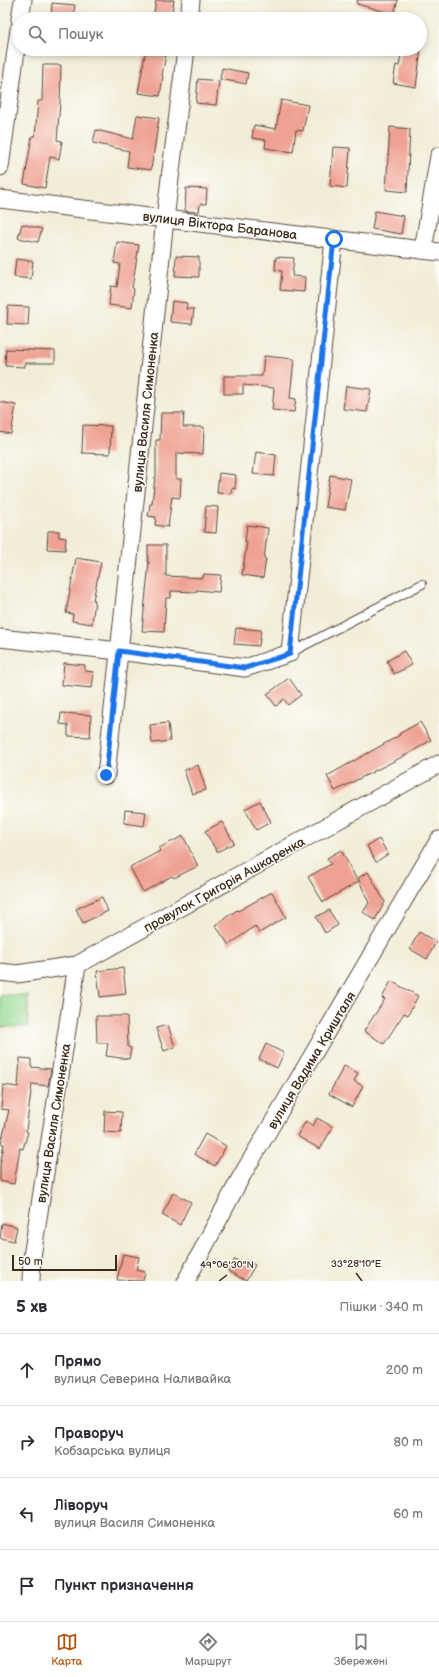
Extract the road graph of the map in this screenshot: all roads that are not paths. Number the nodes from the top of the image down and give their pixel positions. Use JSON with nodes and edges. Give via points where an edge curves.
{"nodes":[{"id":1,"x":23,"y":0,"type":"edge"},
{"id":2,"x":192,"y":0,"type":"edge"},
{"id":3,"x":21,"y":12,"type":"edge"},
{"id":4,"x":190,"y":12,"type":"edge"},
{"id":5,"x":15,"y":56,"type":"edge"},
{"id":6,"x":185,"y":56,"type":"edge"},
{"id":7,"x":439,"y":156,"type":"edge"},
{"id":8,"x":0,"y":167,"type":"edge"},
{"id":9,"x":0,"y":199,"type":"edge"},
{"id":10,"x":165,"y":219,"type":"junction"},
{"id":11,"x":334,"y":239,"type":"junction"},
{"id":12,"x":431,"y":251,"type":"edge"},
{"id":13,"x":422,"y":584,"type":"dead end"},
{"id":14,"x":0,"y":638,"type":"edge"},
{"id":15,"x":119,"y":651,"type":"junction"},
{"id":16,"x":290,"y":654,"type":"junction"},
{"id":17,"x":439,"y":764,"type":"edge"},
{"id":18,"x":106,"y":775,"type":"dead end"},
{"id":19,"x":439,"y":840,"type":"edge"},
{"id":20,"x":77,"y":966,"type":"junction"},
{"id":21,"x":0,"y":972,"type":"edge"},
{"id":22,"x":31,"y":1281,"type":"edge"},
{"id":23,"x":186,"y":1281,"type":"edge"}],
"edges":[{"from":1,"to":3,"type":"street"},
{"from":2,"to":4,"type":"street"},
{"from":5,"to":8,"type":"street"},
{"from":6,"to":10,"type":"street","name":"вулиця Василя Симоненка"},
{"from":7,"to":12,"type":"street"},
{"from":9,"to":10,"type":"street","name":"вулиця Віктора Баранова"},
{"from":10,"to":11,"type":"street","name":"вулиця Віктора Баранова"},
{"from":10,"to":15,"type":"street","name":"вулиця Василя Симоненка"},
{"from":11,"to":12,"type":"street","name":"вулиця Віктора Баранова"},
{"from":11,"to":16,"type":"street"},
{"from":13,"to":16,"type":"lane"},
{"from":14,"to":15,"type":"street"},
{"from":15,"to":16,"type":"street","via":[[245,668]]},
{"from":15,"to":18,"type":"street","name":"вулиця Василя Симоненка"},
{"from":17,"to":20,"type":"street","name":"провулок Григорія Ашкаренка"},
{"from":19,"to":23,"type":"street","name":"вулиця Вадима Кришталя","via":[[241,1177]]},
{"from":20,"to":21,"type":"street","name":"провулок Григорія Ашкаренка","via":[[17,974]]},
{"from":20,"to":22,"type":"street","name":"вулиця Василя Симоненка","via":[[32,1257]]}]}
